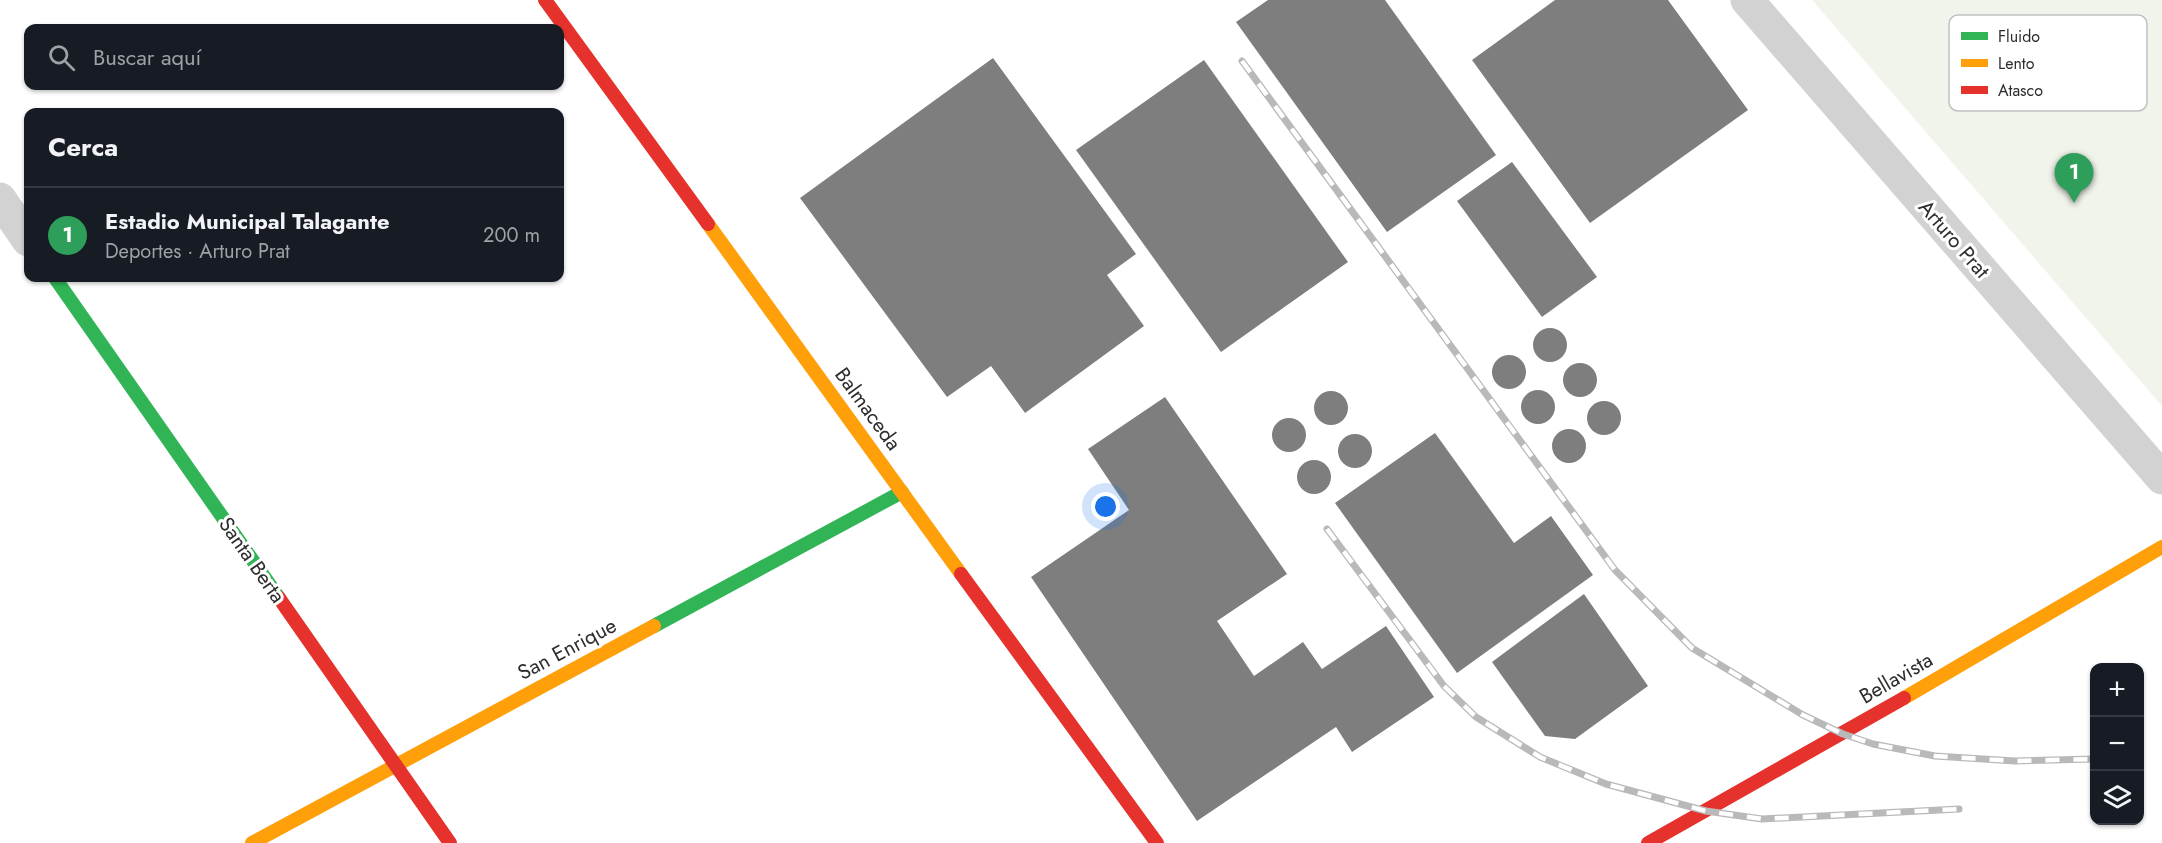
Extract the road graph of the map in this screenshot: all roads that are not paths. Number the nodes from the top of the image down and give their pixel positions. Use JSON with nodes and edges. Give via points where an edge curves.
{"nodes":[{"id":1,"x":545,"y":0,"type":"edge"},
{"id":2,"x":1747,"y":0,"type":"edge"},
{"id":3,"x":562,"y":24,"type":"edge"},
{"id":4,"x":564,"y":26,"type":"edge"},
{"id":5,"x":0,"y":199,"type":"edge"},
{"id":6,"x":24,"y":234,"type":"edge"},
{"id":7,"x":58,"y":282,"type":"edge"},
{"id":8,"x":2162,"y":478,"type":"edge"},
{"id":9,"x":902,"y":492,"type":"junction"},
{"id":10,"x":2162,"y":547,"type":"edge"},
{"id":11,"x":396,"y":765,"type":"junction"},
{"id":12,"x":252,"y":843,"type":"edge"},
{"id":13,"x":450,"y":843,"type":"edge"},
{"id":14,"x":1157,"y":843,"type":"edge"},
{"id":15,"x":1648,"y":843,"type":"edge"}],
"edges":[{"from":1,"to":3,"type":"street","name":"Balmaceda"},
{"from":2,"to":8,"type":"street","name":"Arturo Prat"},
{"from":4,"to":9,"type":"street","name":"Balmaceda"},
{"from":5,"to":6,"type":"street"},
{"from":7,"to":11,"type":"street","name":"Santa Berta"},
{"from":9,"to":11,"type":"street","name":"San Enrique"},
{"from":9,"to":14,"type":"street","name":"Balmaceda"},
{"from":10,"to":15,"type":"street","name":"Bellavista"},
{"from":11,"to":12,"type":"street","name":"San Enrique"},
{"from":11,"to":13,"type":"street","name":"Santa Berta"}]}
